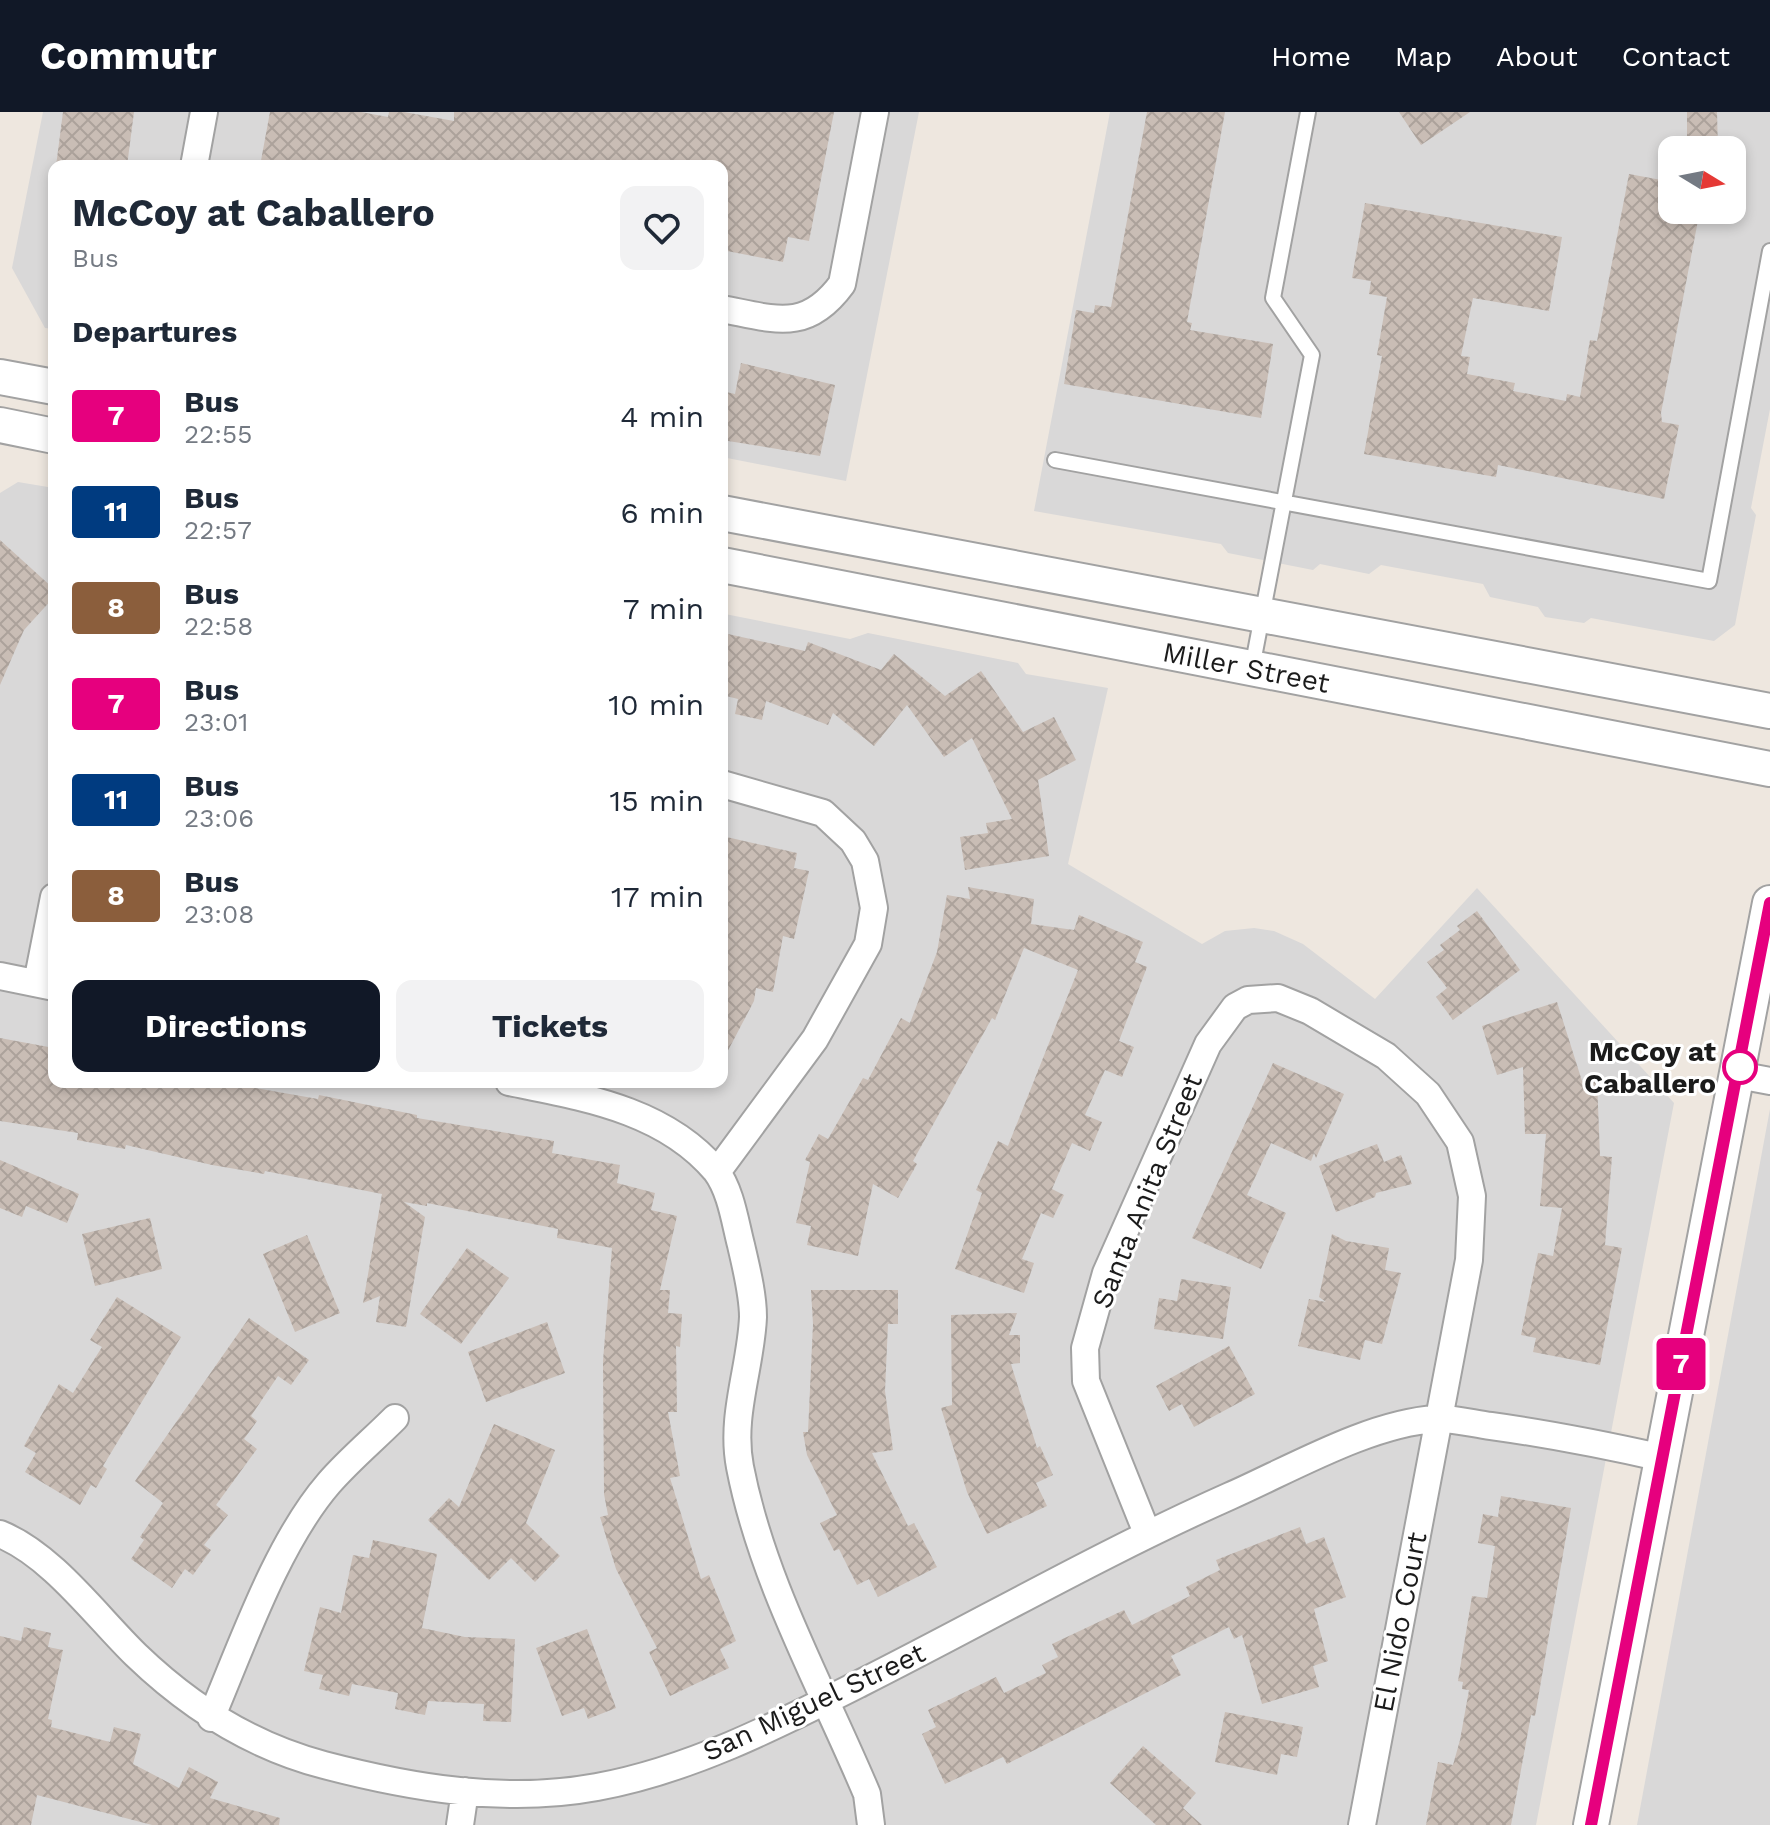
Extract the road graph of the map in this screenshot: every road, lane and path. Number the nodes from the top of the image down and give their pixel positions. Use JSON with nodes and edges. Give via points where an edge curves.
{"nodes":[{"id":1,"x":204,"y":112,"type":"edge"},
{"id":2,"x":875,"y":112,"type":"edge"},
{"id":3,"x":1308,"y":112,"type":"edge"},
{"id":4,"x":195,"y":160,"type":"edge"},
{"id":5,"x":1770,"y":251,"type":"edge"},
{"id":6,"x":728,"y":310,"type":"edge"},
{"id":7,"x":0,"y":377,"type":"edge"},
{"id":8,"x":48,"y":386,"type":"edge"},
{"id":9,"x":0,"y":425,"type":"edge"},
{"id":10,"x":48,"y":435,"type":"edge"},
{"id":11,"x":1055,"y":460,"type":"dead end"},
{"id":12,"x":1284,"y":502,"type":"junction"},
{"id":13,"x":728,"y":514,"type":"edge"},
{"id":14,"x":728,"y":566,"type":"edge"},
{"id":15,"x":1262,"y":615,"type":"junction"},
{"id":16,"x":1252,"y":668,"type":"junction"},
{"id":17,"x":1770,"y":711,"type":"edge"},
{"id":18,"x":1770,"y":769,"type":"edge"},
{"id":19,"x":728,"y":786,"type":"edge"},
{"id":20,"x":1770,"y":903,"type":"edge"},
{"id":21,"x":48,"y":963,"type":"edge"},
{"id":22,"x":0,"y":976,"type":"edge"},
{"id":23,"x":46,"y":985,"type":"edge"},
{"id":24,"x":1248,"y":1000,"type":"joint"},
{"id":25,"x":1754,"y":1078,"type":"edge"},
{"id":26,"x":537,"y":1088,"type":"edge"},
{"id":27,"x":717,"y":1172,"type":"junction"},
{"id":28,"x":395,"y":1418,"type":"dead end"},
{"id":29,"x":1438,"y":1419,"type":"junction"},
{"id":30,"x":1663,"y":1458,"type":"junction"},
{"id":31,"x":1147,"y":1533,"type":"junction"},
{"id":32,"x":0,"y":1534,"type":"edge"},
{"id":33,"x":828,"y":1700,"type":"junction"},
{"id":34,"x":211,"y":1718,"type":"junction"},
{"id":35,"x":465,"y":1791,"type":"junction"},
{"id":36,"x":460,"y":1825,"type":"edge"},
{"id":37,"x":871,"y":1825,"type":"edge"},
{"id":38,"x":1362,"y":1825,"type":"edge"},
{"id":39,"x":1591,"y":1825,"type":"edge"}],
"edges":[{"from":1,"to":4,"type":"street"},
{"from":2,"to":6,"type":"street","via":[[842,284],[825,308],[799,319]]},
{"from":3,"to":12,"type":"lane","via":[[1273,298],[1312,355]]},
{"from":5,"to":12,"type":"lane","via":[[1709,581]]},
{"from":7,"to":8,"type":"street"},
{"from":9,"to":10,"type":"street"},
{"from":11,"to":12,"type":"lane"},
{"from":12,"to":15,"type":"lane"},
{"from":13,"to":15,"type":"street","name":"Miller Street"},
{"from":14,"to":16,"type":"street","name":"Miller Street"},
{"from":15,"to":16,"type":"lane"},
{"from":15,"to":17,"type":"street","name":"Miller Street"},
{"from":16,"to":18,"type":"street","name":"Miller Street"},
{"from":19,"to":27,"type":"street","via":[[823,813],[853,841],[865,861],[874,908],[868,944],[815,1039]]},
{"from":20,"to":25,"type":"street"},
{"from":21,"to":23,"type":"street"},
{"from":22,"to":23,"type":"street"},
{"from":24,"to":29,"type":"street","name":"El Nido Court","via":[[1278,998],[1386,1056],[1428,1094],[1460,1142],[1472,1196],[1469,1260]]},
{"from":24,"to":31,"type":"street","name":"Santa Anita Street","via":[[1235,1007],[1208,1044],[1106,1273],[1085,1348],[1086,1381]]},
{"from":25,"to":30,"type":"street"},
{"from":26,"to":27,"type":"street","via":[[640,1115],[677,1136]]},
{"from":27,"to":33,"type":"street","via":[[732,1205],[753,1316],[738,1409],[739,1463],[751,1519]]},
{"from":28,"to":34,"type":"street","via":[[328,1484],[300,1527],[261,1600]]},
{"from":29,"to":30,"type":"street","name":"San Miguel Street","via":[[1572,1438]]},
{"from":29,"to":31,"type":"street","name":"San Miguel Street","via":[[1363,1438]]},
{"from":29,"to":38,"type":"street","name":"El Nido Court"},
{"from":30,"to":39,"type":"street"},
{"from":31,"to":33,"type":"street","name":"San Miguel Street"},
{"from":32,"to":34,"type":"street","name":"San Miguel Street","via":[[19,1541],[137,1656]]},
{"from":33,"to":35,"type":"street","name":"San Miguel Street","via":[[731,1745],[598,1787],[541,1793]]},
{"from":33,"to":37,"type":"street","via":[[867,1794]]},
{"from":34,"to":35,"type":"street","name":"San Miguel Street","via":[[249,1739],[319,1764],[415,1786]]},
{"from":35,"to":36,"type":"street"}]}
